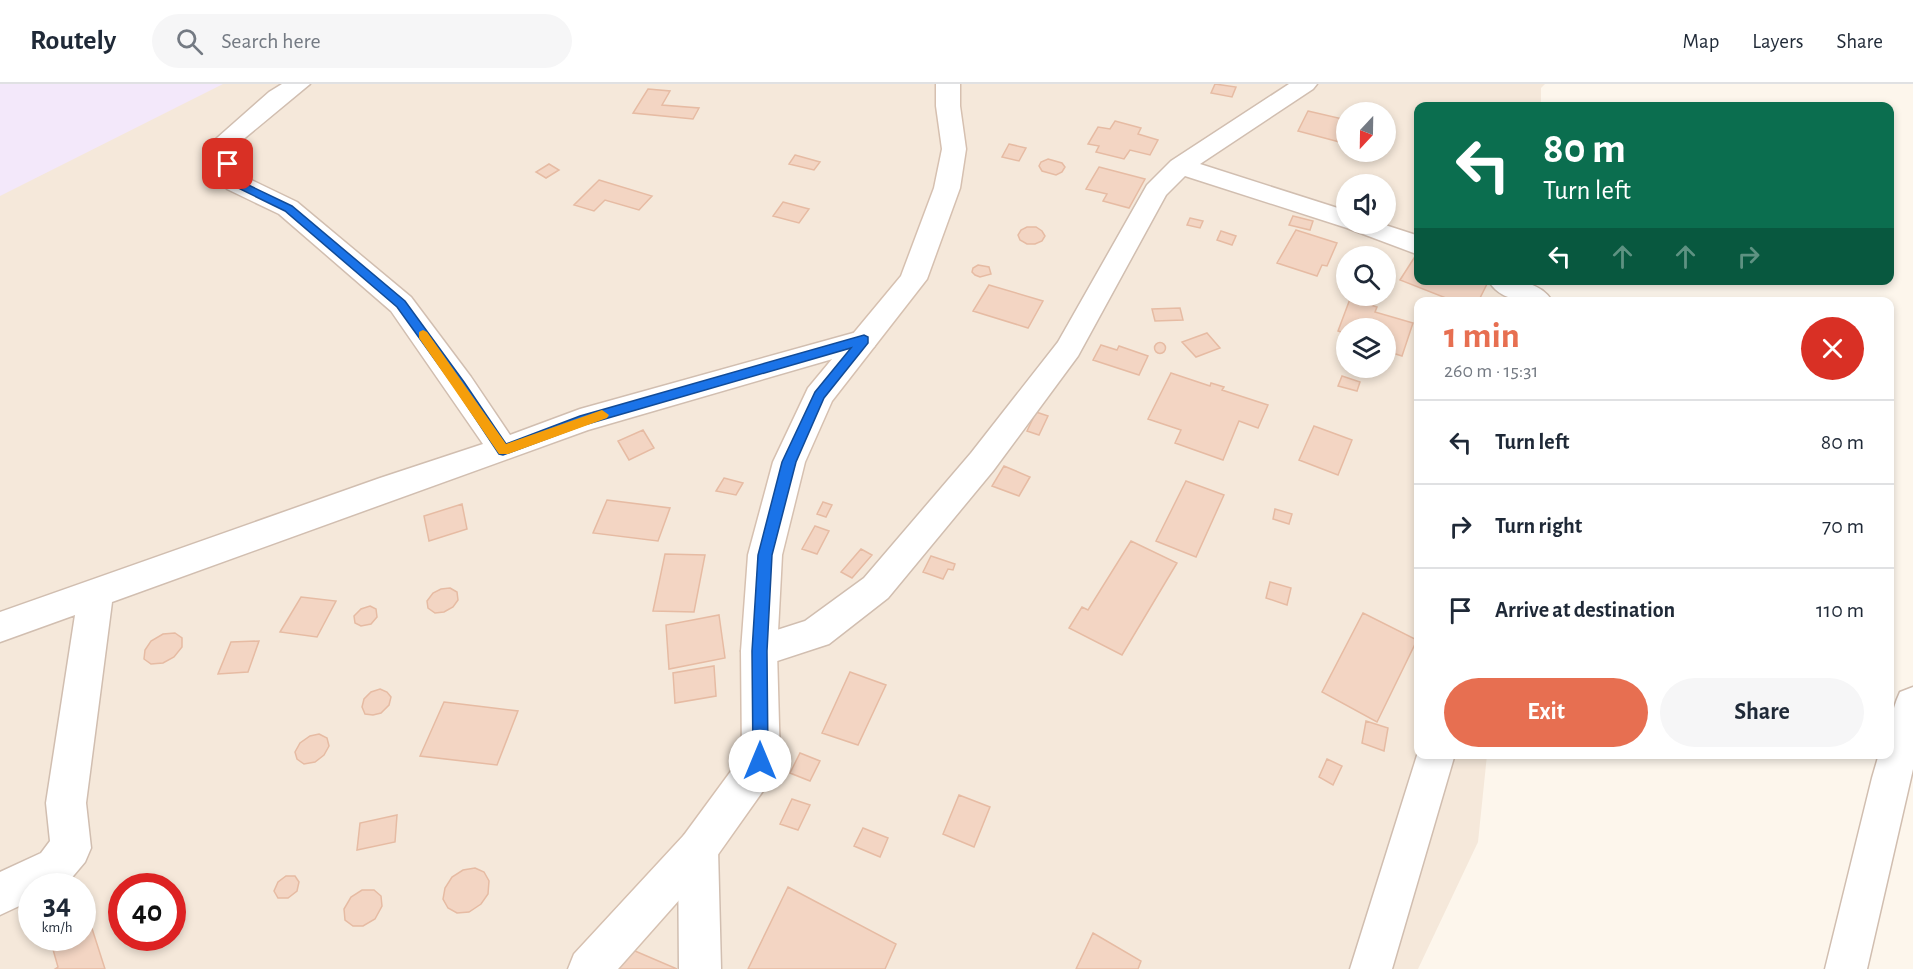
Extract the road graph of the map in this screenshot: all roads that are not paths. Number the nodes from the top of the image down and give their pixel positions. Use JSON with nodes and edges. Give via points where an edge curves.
{"nodes":[{"id":1,"x":298,"y":84,"type":"edge"},
{"id":2,"x":948,"y":84,"type":"edge"},
{"id":3,"x":1305,"y":84,"type":"edge"},
{"id":4,"x":1180,"y":166,"type":"junction"},
{"id":5,"x":1336,"y":216,"type":"edge"},
{"id":6,"x":1385,"y":234,"type":"edge"},
{"id":7,"x":1414,"y":244,"type":"edge"},
{"id":8,"x":1510,"y":285,"type":"edge"},
{"id":9,"x":1531,"y":297,"type":"edge"},
{"id":10,"x":864,"y":340,"type":"junction"},
{"id":11,"x":503,"y":450,"type":"junction"},
{"id":12,"x":96,"y":592,"type":"junction"},
{"id":13,"x":0,"y":627,"type":"edge"},
{"id":14,"x":759,"y":651,"type":"junction"},
{"id":15,"x":1913,"y":704,"type":"edge"},
{"id":16,"x":1434,"y":759,"type":"edge"},
{"id":17,"x":698,"y":849,"type":"junction"},
{"id":18,"x":0,"y":894,"type":"edge"},
{"id":19,"x":589,"y":969,"type":"edge"},
{"id":20,"x":700,"y":969,"type":"edge"},
{"id":21,"x":1371,"y":969,"type":"edge"},
{"id":22,"x":1846,"y":969,"type":"edge"}],
"edges":[{"from":1,"to":11,"type":"street","via":[[221,145],[236,183],[288,208],[401,304]]},
{"from":2,"to":10,"type":"street","via":[[954,149],[947,188],[913,279]]},
{"from":3,"to":4,"type":"street"},
{"from":4,"to":5,"type":"street"},
{"from":4,"to":14,"type":"street","via":[[1156,191],[1068,349],[982,462],[876,588],[816,633]]},
{"from":6,"to":7,"type":"street"},
{"from":8,"to":9,"type":"street"},
{"from":10,"to":11,"type":"street","via":[[580,421]]},
{"from":10,"to":14,"type":"street","via":[[819,396],[789,462],[765,555]]},
{"from":11,"to":12,"type":"street"},
{"from":12,"to":13,"type":"street"},
{"from":12,"to":18,"type":"street","via":[[66,803],[71,848],[55,867]]},
{"from":14,"to":17,"type":"street","via":[[760,761]]},
{"from":15,"to":22,"type":"street","via":[[1891,778]]},
{"from":16,"to":21,"type":"street"},
{"from":17,"to":19,"type":"street"},
{"from":17,"to":20,"type":"street"}]}
